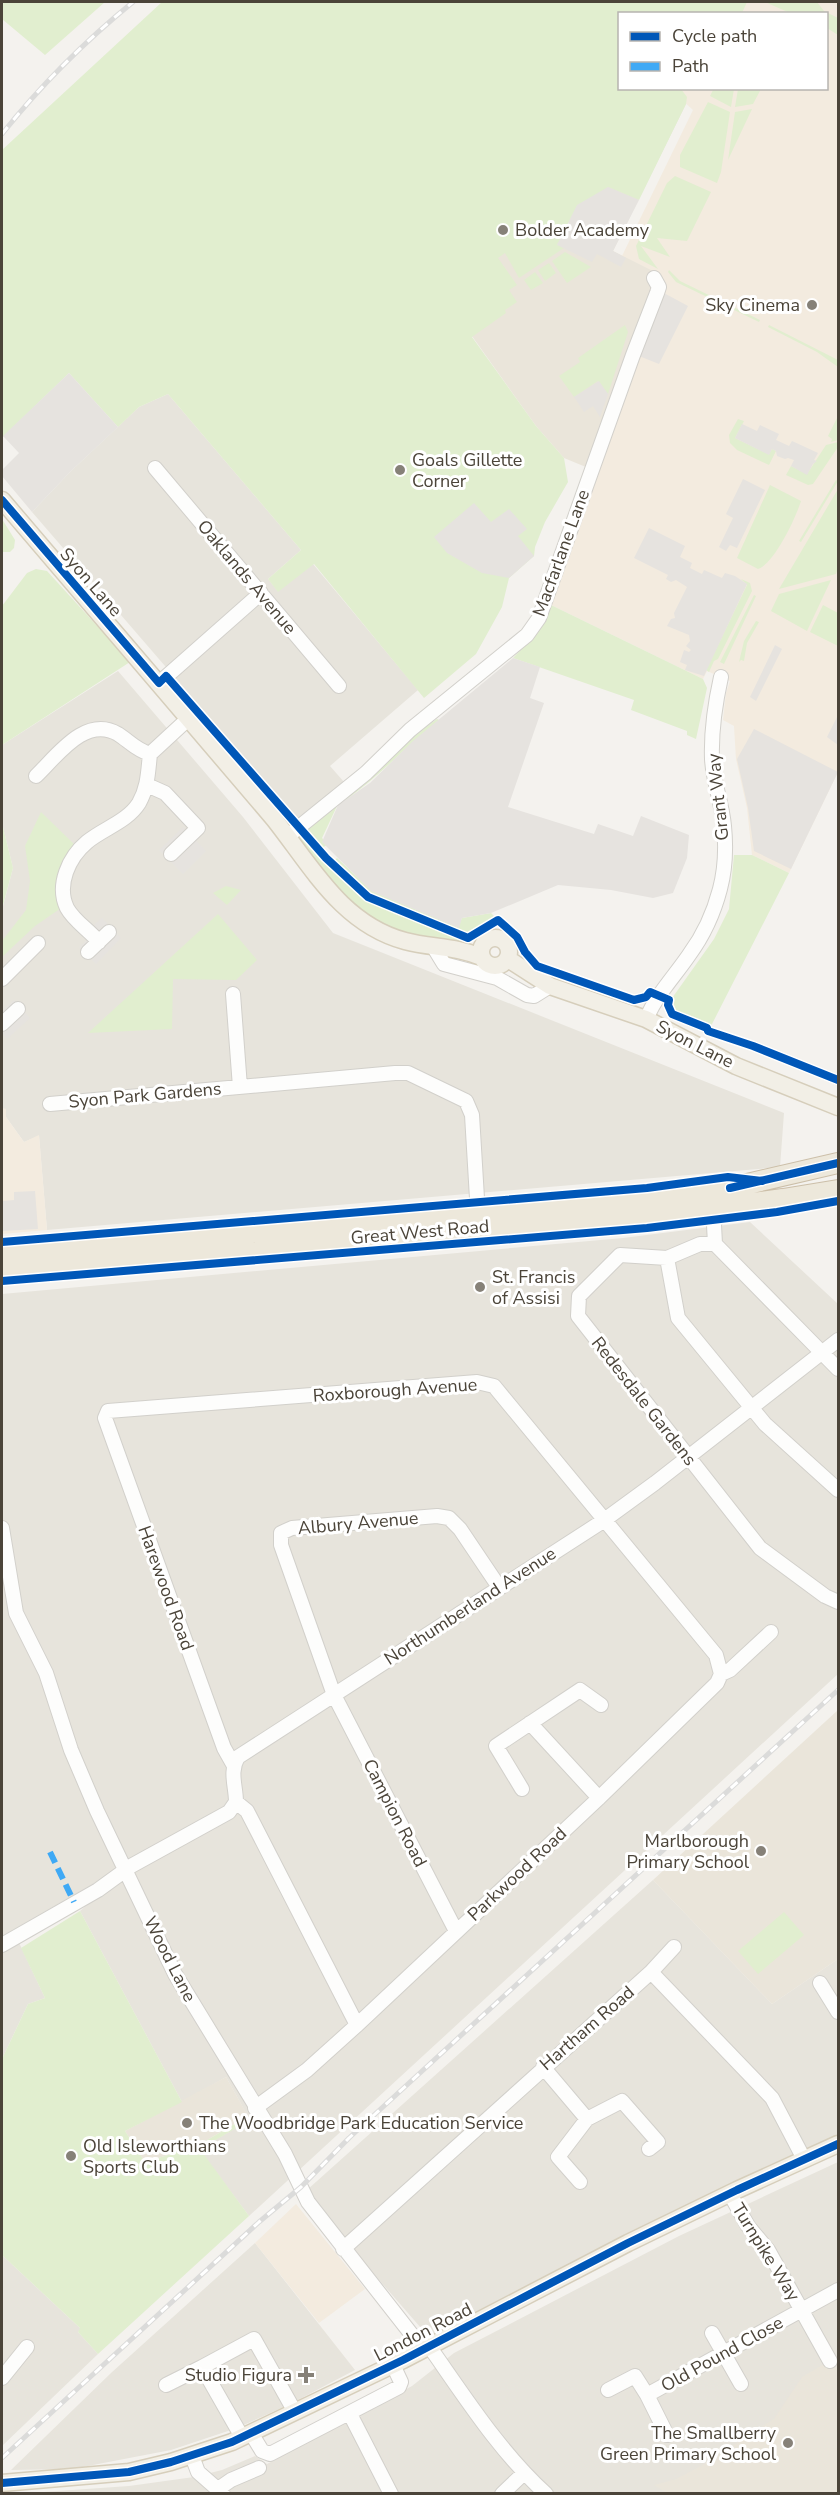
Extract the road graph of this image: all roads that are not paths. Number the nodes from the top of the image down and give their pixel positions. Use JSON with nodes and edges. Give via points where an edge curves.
{"nodes":[{"id":1,"x":654,"y":278,"type":"dead end"},
{"id":2,"x":155,"y":468,"type":"dead end"},
{"id":3,"x":2,"y":500,"type":"edge"},
{"id":4,"x":261,"y":593,"type":"junction"},
{"id":5,"x":724,"y":679,"type":"dead end"},
{"id":6,"x":159,"y":683,"type":"junction"},
{"id":7,"x":339,"y":686,"type":"dead end"},
{"id":8,"x":189,"y":718,"type":"junction"},
{"id":9,"x":150,"y":754,"type":"junction"},
{"id":10,"x":36,"y":776,"type":"dead end"},
{"id":11,"x":147,"y":785,"type":"junction"},
{"id":12,"x":288,"y":836,"type":"junction"},
{"id":13,"x":171,"y":854,"type":"dead end"},
{"id":14,"x":99,"y":942,"type":"dead end"},
{"id":15,"x":38,"y":943,"type":"dead end"},
{"id":16,"x":433,"y":946,"type":"junction"},
{"id":17,"x":482,"y":950,"type":"junction"},
{"id":18,"x":508,"y":959,"type":"junction"},
{"id":19,"x":2,"y":979,"type":"edge"},
{"id":20,"x":550,"y":986,"type":"junction"},
{"id":21,"x":233,"y":994,"type":"dead end"},
{"id":22,"x":646,"y":1019,"type":"junction"},
{"id":23,"x":240,"y":1087,"type":"junction"},
{"id":24,"x":50,"y":1104,"type":"dead end"},
{"id":25,"x":838,"y":1107,"type":"edge"},
{"id":26,"x":838,"y":1163,"type":"edge"},
{"id":27,"x":792,"y":1174,"type":"junction"},
{"id":28,"x":838,"y":1174,"type":"edge"},
{"id":29,"x":838,"y":1190,"type":"edge"},
{"id":30,"x":718,"y":1208,"type":"junction"},
{"id":31,"x":478,"y":1215,"type":"junction"},
{"id":32,"x":715,"y":1244,"type":"junction"},
{"id":33,"x":2,"y":1252,"type":"edge"},
{"id":34,"x":667,"y":1258,"type":"junction"},
{"id":35,"x":2,"y":1270,"type":"edge"},
{"id":36,"x":838,"y":1340,"type":"edge"},
{"id":37,"x":821,"y":1353,"type":"junction"},
{"id":38,"x":838,"y":1369,"type":"edge"},
{"id":39,"x":751,"y":1407,"type":"junction"},
{"id":40,"x":108,"y":1411,"type":"joint"},
{"id":41,"x":687,"y":1458,"type":"junction"},
{"id":42,"x":838,"y":1490,"type":"edge"},
{"id":43,"x":603,"y":1521,"type":"junction"},
{"id":44,"x":2,"y":1528,"type":"edge"},
{"id":45,"x":499,"y":1587,"type":"junction"},
{"id":46,"x":7,"y":1602,"type":"edge"},
{"id":47,"x":838,"y":1602,"type":"edge"},
{"id":48,"x":771,"y":1632,"type":"dead end"},
{"id":49,"x":721,"y":1674,"type":"junction"},
{"id":50,"x":334,"y":1695,"type":"junction"},
{"id":51,"x":602,"y":1705,"type":"dead end"},
{"id":52,"x":530,"y":1723,"type":"junction"},
{"id":53,"x":233,"y":1764,"type":"junction"},
{"id":54,"x":522,"y":1789,"type":"dead end"},
{"id":55,"x":599,"y":1798,"type":"junction"},
{"id":56,"x":236,"y":1802,"type":"junction"},
{"id":57,"x":126,"y":1871,"type":"junction"},
{"id":58,"x":456,"y":1931,"type":"junction"},
{"id":59,"x":2,"y":1945,"type":"edge"},
{"id":60,"x":674,"y":1947,"type":"dead end"},
{"id":61,"x":651,"y":1972,"type":"junction"},
{"id":62,"x":820,"y":1983,"type":"dead end"},
{"id":63,"x":838,"y":2012,"type":"edge"},
{"id":64,"x":357,"y":2025,"type":"junction"},
{"id":65,"x":543,"y":2067,"type":"junction"},
{"id":66,"x":255,"y":2108,"type":"junction"},
{"id":67,"x":587,"y":2119,"type":"junction"},
{"id":68,"x":838,"y":2144,"type":"edge"},
{"id":69,"x":658,"y":2148,"type":"dead end"},
{"id":70,"x":804,"y":2159,"type":"junction"},
{"id":71,"x":580,"y":2182,"type":"dead end"},
{"id":72,"x":730,"y":2194,"type":"junction"},
{"id":73,"x":344,"y":2249,"type":"junction"},
{"id":74,"x":838,"y":2290,"type":"edge"},
{"id":75,"x":803,"y":2309,"type":"junction"},
{"id":76,"x":712,"y":2333,"type":"dead end"},
{"id":77,"x":27,"y":2347,"type":"dead end"},
{"id":78,"x":426,"y":2348,"type":"junction"},
{"id":79,"x":724,"y":2354,"type":"junction"},
{"id":80,"x":830,"y":2361,"type":"dead end"},
{"id":81,"x":393,"y":2365,"type":"junction"},
{"id":82,"x":202,"y":2367,"type":"junction"},
{"id":83,"x":2,"y":2378,"type":"edge"},
{"id":84,"x":741,"y":2384,"type":"dead end"},
{"id":85,"x":166,"y":2385,"type":"dead end"},
{"id":86,"x":608,"y":2390,"type":"dead end"},
{"id":87,"x":647,"y":2395,"type":"junction"},
{"id":88,"x":295,"y":2412,"type":"junction"},
{"id":89,"x":350,"y":2414,"type":"junction"},
{"id":90,"x":247,"y":2435,"type":"junction"},
{"id":91,"x":667,"y":2435,"type":"dead end"},
{"id":92,"x":192,"y":2456,"type":"junction"},
{"id":93,"x":259,"y":2468,"type":"dead end"},
{"id":94,"x":524,"y":2473,"type":"junction"},
{"id":95,"x":2,"y":2483,"type":"edge"},
{"id":96,"x":221,"y":2492,"type":"edge"},
{"id":97,"x":391,"y":2493,"type":"edge"},
{"id":98,"x":502,"y":2493,"type":"edge"},
{"id":99,"x":546,"y":2493,"type":"edge"}],
"edges":[{"from":1,"to":12,"type":"street","name":"Macfarlane Lane","via":[[659,287],[657,293],[539,618],[527,635]]},
{"from":2,"to":4,"type":"street","name":"Oaklands Avenue"},
{"from":3,"to":6,"type":"main road","name":"Syon Lane"},
{"from":4,"to":6,"type":"street"},
{"from":4,"to":7,"type":"street","name":"Oaklands Avenue"},
{"from":5,"to":22,"type":"street","name":"Grant Way","via":[[713,714],[712,760],[724,826],[720,889],[700,938],[658,995]]},
{"from":6,"to":8,"type":"main road","name":"Syon Lane"},
{"from":8,"to":9,"type":"street"},
{"from":8,"to":12,"type":"main road","name":"Syon Lane"},
{"from":9,"to":10,"type":"street","via":[[103,728],[88,730],[53,752]]},
{"from":9,"to":11,"type":"street"},
{"from":11,"to":13,"type":"street","via":[[165,793],[198,828]]},
{"from":11,"to":14,"type":"street","via":[[138,804],[125,818],[88,841],[66,872],[63,885],[68,908]]},
{"from":12,"to":16,"type":"main road","name":"Syon Lane","via":[[314,874],[352,914],[395,938]]},
{"from":15,"to":19,"type":"street"},
{"from":16,"to":17,"type":"main road","name":"Syon Lane"},
{"from":16,"to":20,"type":"street","via":[[444,964],[497,978],[527,995],[534,996]]},
{"from":17,"to":18,"type":"main road","via":[[487,965],[496,967]]},
{"from":17,"to":18,"type":"main road","via":[[491,938],[501,939],[508,945]]},
{"from":18,"to":20,"type":"main road","name":"Syon Lane"},
{"from":20,"to":22,"type":"main road","name":"Syon Lane"},
{"from":21,"to":23,"type":"street","name":"Syon Park Gardens"},
{"from":22,"to":25,"type":"main road","name":"Syon Lane","via":[[736,1066]]},
{"from":23,"to":24,"type":"street","name":"Syon Park Gardens"},
{"from":23,"to":31,"type":"street","name":"Syon Park Gardens","via":[[408,1073],[466,1101],[472,1115]]},
{"from":26,"to":27,"type":"highway","name":"Great West Road"},
{"from":27,"to":28,"type":"highway"},
{"from":27,"to":31,"type":"highway","name":"Great West Road","via":[[693,1196]]},
{"from":29,"to":30,"type":"highway","name":"Great West Road"},
{"from":30,"to":32,"type":"street"},
{"from":30,"to":35,"type":"highway","name":"Great West Road"},
{"from":31,"to":33,"type":"highway","name":"Great West Road"},
{"from":32,"to":34,"type":"street","name":"Redesdale Gardens","via":[[700,1244]]},
{"from":32,"to":37,"type":"street"},
{"from":34,"to":39,"type":"street","via":[[678,1318]]},
{"from":34,"to":41,"type":"street","name":"Redesdale Gardens","via":[[620,1255],[579,1296],[578,1316]]},
{"from":36,"to":37,"type":"street","name":"Northumberland Avenue"},
{"from":37,"to":38,"type":"street"},
{"from":37,"to":39,"type":"street","name":"Northumberland Avenue"},
{"from":39,"to":41,"type":"street","name":"Northumberland Avenue"},
{"from":39,"to":42,"type":"street"},
{"from":40,"to":43,"type":"street","name":"Roxborough Avenue","via":[[477,1382],[494,1386]]},
{"from":40,"to":53,"type":"street","name":"Harewood Road","via":[[105,1418]]},
{"from":41,"to":43,"type":"street","name":"Northumberland Avenue"},
{"from":41,"to":47,"type":"street","name":"Redesdale Gardens","via":[[760,1548]]},
{"from":43,"to":45,"type":"street","name":"Northumberland Avenue"},
{"from":43,"to":49,"type":"street","name":"Roxborough Avenue","via":[[716,1655]]},
{"from":44,"to":46,"type":"street","name":"Wood Lane"},
{"from":45,"to":50,"type":"street","name":"Northumberland Avenue"},
{"from":45,"to":50,"type":"street","name":"Albury Avenue","via":[[449,1518],[292,1527],[281,1533],[281,1545]]},
{"from":46,"to":57,"type":"street","name":"Wood Lane","via":[[46,1673],[71,1750]]},
{"from":48,"to":49,"type":"street","name":"Parkwood Road"},
{"from":49,"to":55,"type":"street","name":"Parkwood Road","via":[[717,1683]]},
{"from":50,"to":53,"type":"street","name":"Northumberland Avenue","via":[[246,1750]]},
{"from":50,"to":58,"type":"street","name":"Campion Road"},
{"from":51,"to":52,"type":"street","via":[[580,1690]]},
{"from":52,"to":54,"type":"street","via":[[496,1746]]},
{"from":52,"to":55,"type":"street"},
{"from":53,"to":56,"type":"street"},
{"from":55,"to":58,"type":"street","name":"Parkwood Road"},
{"from":56,"to":57,"type":"street","via":[[229,1812]]},
{"from":56,"to":64,"type":"street","via":[[247,1811]]},
{"from":57,"to":59,"type":"street"},
{"from":57,"to":66,"type":"street","name":"Wood Lane","via":[[175,1974]]},
{"from":58,"to":64,"type":"street","name":"Parkwood Road"},
{"from":60,"to":61,"type":"street"},
{"from":61,"to":65,"type":"street","name":"Hartham Road"},
{"from":61,"to":70,"type":"street","name":"Hartham Road","via":[[772,2098]]},
{"from":62,"to":63,"type":"street"},
{"from":64,"to":66,"type":"street","name":"Parkwood Road","via":[[307,2070]]},
{"from":65,"to":67,"type":"street"},
{"from":65,"to":73,"type":"street","name":"Hartham Road"},
{"from":66,"to":73,"type":"street","name":"Wood Lane","via":[[285,2154],[308,2202]]},
{"from":67,"to":69,"type":"street","via":[[622,2101]]},
{"from":67,"to":71,"type":"street","via":[[555,2153]]},
{"from":68,"to":70,"type":"main road","name":"London Road"},
{"from":70,"to":72,"type":"main road","name":"London Road"},
{"from":72,"to":75,"type":"street","name":"Turnpike Way"},
{"from":72,"to":78,"type":"main road","name":"London Road"},
{"from":73,"to":78,"type":"street","name":"Wood Lane"},
{"from":74,"to":75,"type":"street","name":"Turnpike Way"},
{"from":75,"to":79,"type":"street","name":"Old Pound Close"},
{"from":75,"to":80,"type":"street","name":"Turnpike Way"},
{"from":76,"to":79,"type":"street"},
{"from":77,"to":83,"type":"street"},
{"from":78,"to":81,"type":"main road","name":"London Road"},
{"from":78,"to":94,"type":"street","name":"Wood Lane"},
{"from":79,"to":84,"type":"street"},
{"from":79,"to":87,"type":"street","name":"Old Pound Close"},
{"from":81,"to":88,"type":"main road","name":"London Road"},
{"from":81,"to":89,"type":"street","name":"London Road","via":[[401,2385]]},
{"from":82,"to":85,"type":"street"},
{"from":82,"to":88,"type":"street","via":[[254,2339]]},
{"from":82,"to":90,"type":"street"},
{"from":86,"to":87,"type":"street","via":[[635,2376]]},
{"from":87,"to":91,"type":"street","name":"Old Pound Close"},
{"from":88,"to":90,"type":"main road","name":"London Road"},
{"from":89,"to":90,"type":"street","name":"London Road","via":[[270,2454]]},
{"from":89,"to":97,"type":"street"},
{"from":90,"to":92,"type":"main road","name":"London Road"},
{"from":92,"to":95,"type":"main road","name":"London Road","via":[[116,2474]]},
{"from":92,"to":96,"type":"street","via":[[198,2472]]},
{"from":93,"to":96,"type":"street","via":[[231,2480]]},
{"from":94,"to":98,"type":"street"},
{"from":94,"to":99,"type":"street","name":"Wood Lane"}]}
